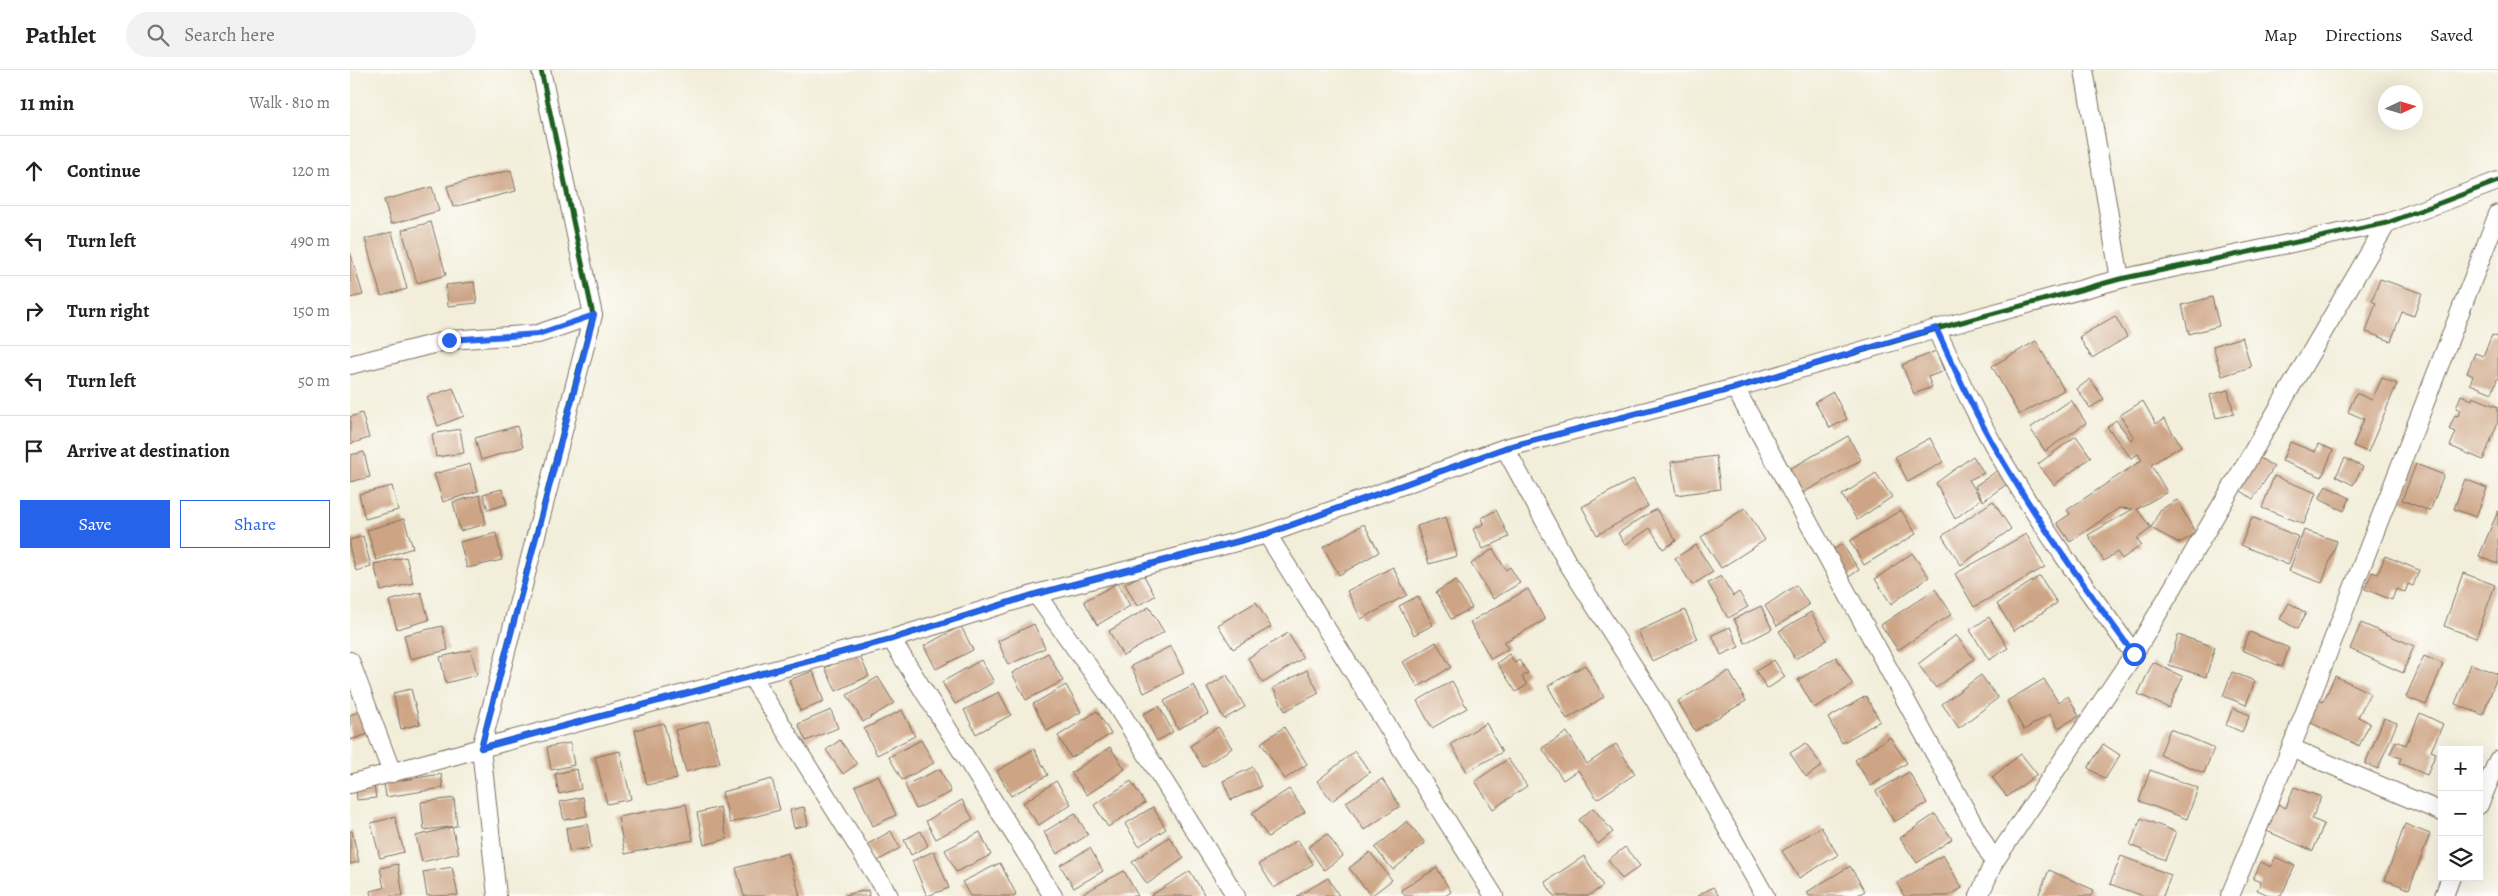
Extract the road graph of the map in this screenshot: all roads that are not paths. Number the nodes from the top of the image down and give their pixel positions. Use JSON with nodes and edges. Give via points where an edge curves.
{"nodes":[{"id":1,"x":541,"y":70,"type":"edge"},
{"id":2,"x":2084,"y":70,"type":"edge"},
{"id":3,"x":2498,"y":181,"type":"edge"},
{"id":4,"x":2498,"y":214,"type":"edge"},
{"id":5,"x":2387,"y":223,"type":"junction"},
{"id":6,"x":2120,"y":279,"type":"junction"},
{"id":7,"x":594,"y":315,"type":"junction"},
{"id":8,"x":1936,"y":328,"type":"junction"},
{"id":9,"x":350,"y":365,"type":"edge"},
{"id":10,"x":1735,"y":388,"type":"junction"},
{"id":11,"x":1505,"y":448,"type":"junction"},
{"id":12,"x":1266,"y":534,"type":"junction"},
{"id":13,"x":1036,"y":594,"type":"junction"},
{"id":14,"x":892,"y":639,"type":"junction"},
{"id":15,"x":2134,"y":654,"type":"junction"},
{"id":16,"x":350,"y":661,"type":"edge"},
{"id":17,"x":751,"y":676,"type":"junction"},
{"id":18,"x":481,"y":748,"type":"junction"},
{"id":19,"x":2291,"y":748,"type":"junction"},
{"id":20,"x":2498,"y":760,"type":"edge"},
{"id":21,"x":392,"y":773,"type":"junction"},
{"id":22,"x":350,"y":784,"type":"edge"},
{"id":23,"x":2483,"y":796,"type":"edge"},
{"id":24,"x":2438,"y":810,"type":"edge"},
{"id":25,"x":1994,"y":862,"type":"junction"},
{"id":26,"x":2450,"y":881,"type":"edge"},
{"id":27,"x":497,"y":896,"type":"edge"},
{"id":28,"x":889,"y":896,"type":"edge"},
{"id":29,"x":1053,"y":896,"type":"edge"},
{"id":30,"x":1236,"y":896,"type":"edge"},
{"id":31,"x":1494,"y":896,"type":"edge"},
{"id":32,"x":1765,"y":896,"type":"edge"},
{"id":33,"x":1979,"y":896,"type":"edge"},
{"id":34,"x":2230,"y":896,"type":"edge"},
{"id":35,"x":2444,"y":896,"type":"edge"}],
"edges":[{"from":1,"to":7,"type":"street"},
{"from":2,"to":6,"type":"street"},
{"from":3,"to":5,"type":"street"},
{"from":4,"to":19,"type":"street"},
{"from":5,"to":6,"type":"street"},
{"from":5,"to":15,"type":"street"},
{"from":6,"to":8,"type":"street"},
{"from":7,"to":9,"type":"street","via":[[538,334],[449,340]]},
{"from":7,"to":18,"type":"street"},
{"from":8,"to":10,"type":"street"},
{"from":8,"to":15,"type":"street","via":[[1984,427],[2033,511]]},
{"from":10,"to":11,"type":"street"},
{"from":10,"to":25,"type":"street"},
{"from":11,"to":12,"type":"street"},
{"from":11,"to":32,"type":"street","via":[[1566,562],[1656,702]]},
{"from":12,"to":13,"type":"street"},
{"from":12,"to":31,"type":"street"},
{"from":13,"to":14,"type":"street"},
{"from":13,"to":30,"type":"street","via":[[1114,702]]},
{"from":14,"to":17,"type":"street"},
{"from":14,"to":29,"type":"street"},
{"from":15,"to":25,"type":"street"},
{"from":16,"to":21,"type":"street"},
{"from":17,"to":18,"type":"street"},
{"from":17,"to":28,"type":"street"},
{"from":18,"to":21,"type":"street"},
{"from":18,"to":27,"type":"street"},
{"from":19,"to":24,"type":"street"},
{"from":19,"to":34,"type":"street"},
{"from":20,"to":23,"type":"street"},
{"from":21,"to":22,"type":"street"},
{"from":25,"to":33,"type":"street"},
{"from":26,"to":35,"type":"street"}]}
